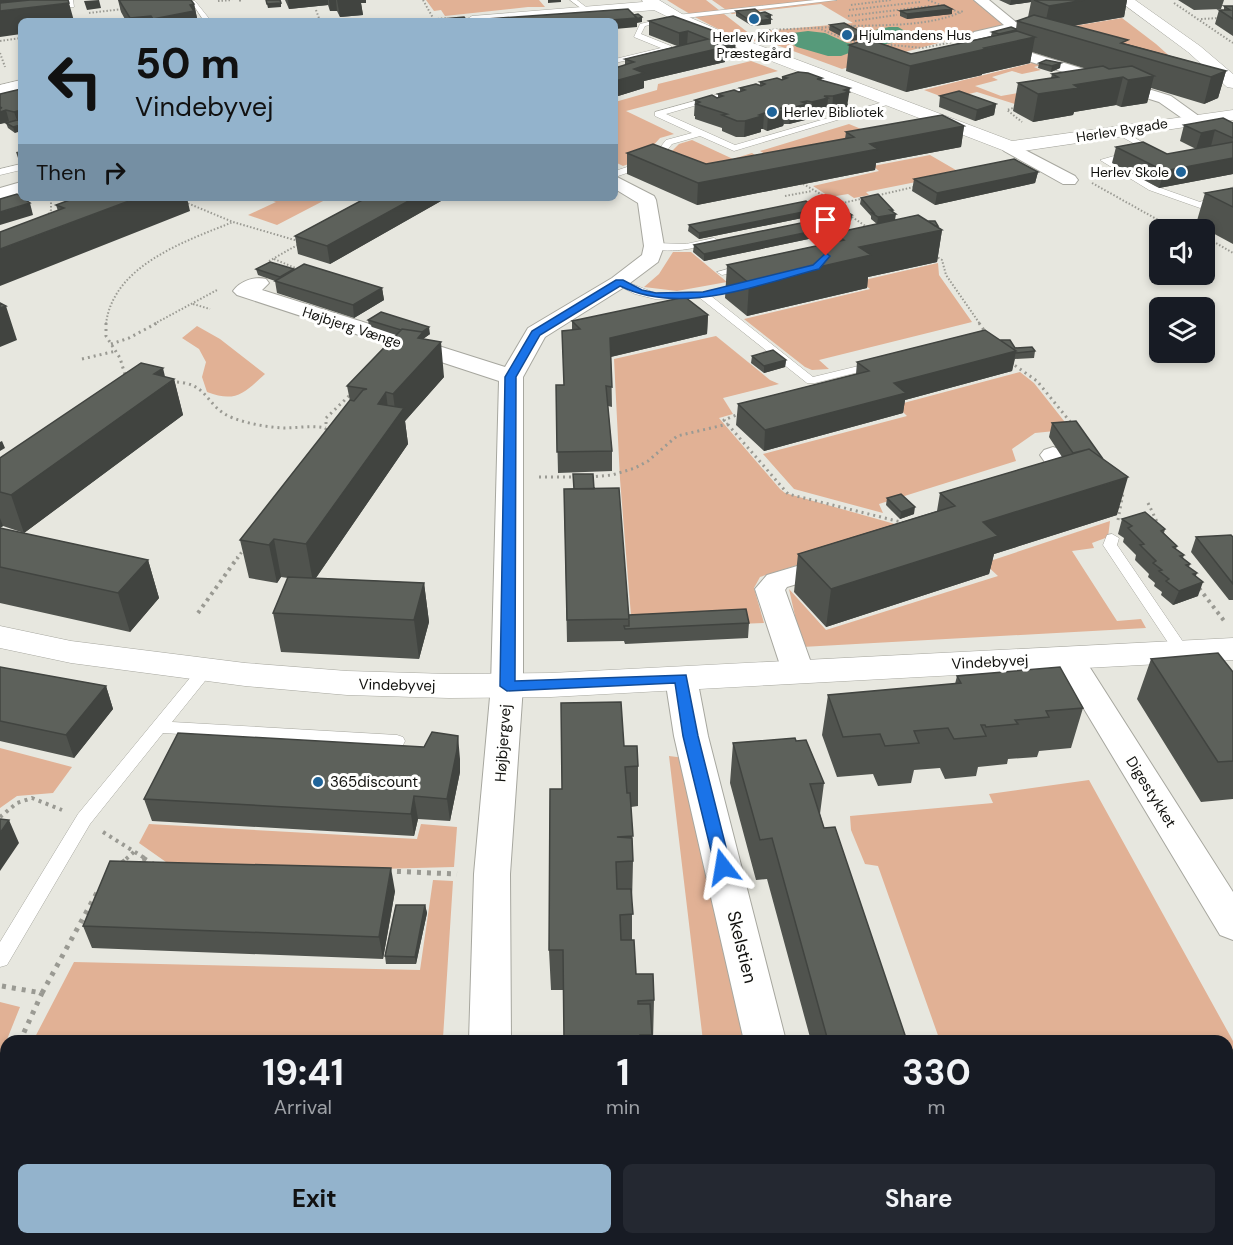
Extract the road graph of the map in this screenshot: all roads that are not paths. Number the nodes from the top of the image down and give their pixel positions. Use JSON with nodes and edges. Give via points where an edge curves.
{"nodes":[{"id":1,"x":573,"y":0,"type":"edge"},
{"id":2,"x":834,"y":0,"type":"edge"},
{"id":3,"x":981,"y":0,"type":"edge"},
{"id":4,"x":1125,"y":0,"type":"edge"},
{"id":5,"x":1150,"y":0,"type":"edge"},
{"id":6,"x":193,"y":2,"type":"edge"},
{"id":7,"x":652,"y":2,"type":"edge"},
{"id":8,"x":1167,"y":5,"type":"edge"},
{"id":9,"x":588,"y":11,"type":"junction"},
{"id":10,"x":1023,"y":12,"type":"dead end"},
{"id":11,"x":1001,"y":16,"type":"junction"},
{"id":12,"x":677,"y":17,"type":"junction"},
{"id":13,"x":206,"y":18,"type":"edge"},
{"id":14,"x":506,"y":18,"type":"edge"},
{"id":15,"x":995,"y":46,"type":"junction"},
{"id":16,"x":944,"y":58,"type":"edge"},
{"id":17,"x":618,"y":60,"type":"edge"},
{"id":18,"x":768,"y":83,"type":"edge"},
{"id":19,"x":1233,"y":83,"type":"edge"},
{"id":20,"x":18,"y":86,"type":"edge"},
{"id":21,"x":0,"y":90,"type":"edge"},
{"id":22,"x":893,"y":102,"type":"junction"},
{"id":23,"x":1233,"y":115,"type":"edge"},
{"id":24,"x":1195,"y":119,"type":"junction"},
{"id":25,"x":1118,"y":131,"type":"junction"},
{"id":26,"x":700,"y":133,"type":"junction"},
{"id":27,"x":1010,"y":147,"type":"junction"},
{"id":28,"x":16,"y":168,"type":"edge"},
{"id":29,"x":0,"y":172,"type":"edge"},
{"id":30,"x":618,"y":173,"type":"edge"},
{"id":31,"x":1069,"y":180,"type":"dead end"},
{"id":32,"x":618,"y":183,"type":"edge"},
{"id":33,"x":18,"y":189,"type":"edge"},
{"id":34,"x":1233,"y":190,"type":"edge"},
{"id":35,"x":0,"y":194,"type":"edge"},
{"id":36,"x":730,"y":238,"type":"edge"},
{"id":37,"x":654,"y":246,"type":"junction"},
{"id":38,"x":754,"y":265,"type":"edge"},
{"id":39,"x":722,"y":272,"type":"dead end"},
{"id":40,"x":262,"y":273,"type":"edge"},
{"id":41,"x":759,"y":281,"type":"edge"},
{"id":42,"x":619,"y":282,"type":"junction"},
{"id":43,"x":703,"y":295,"type":"junction"},
{"id":44,"x":888,"y":362,"type":"edge"},
{"id":45,"x":511,"y":377,"type":"junction"},
{"id":46,"x":1053,"y":455,"type":"dead end"},
{"id":47,"x":1023,"y":489,"type":"edge"},
{"id":48,"x":1112,"y":538,"type":"dead end"},
{"id":49,"x":863,"y":555,"type":"edge"},
{"id":50,"x":1229,"y":636,"type":"edge"},
{"id":51,"x":0,"y":637,"type":"edge"},
{"id":52,"x":1182,"y":652,"type":"junction"},
{"id":53,"x":1070,"y":659,"type":"junction"},
{"id":54,"x":205,"y":671,"type":"junction"},
{"id":55,"x":798,"y":671,"type":"junction"},
{"id":56,"x":681,"y":678,"type":"junction"},
{"id":57,"x":507,"y":686,"type":"junction"},
{"id":58,"x":159,"y":727,"type":"junction"},
{"id":59,"x":397,"y":741,"type":"dead end"},
{"id":60,"x":1233,"y":924,"type":"edge"},
{"id":61,"x":0,"y":959,"type":"edge"},
{"id":62,"x":490,"y":1035,"type":"edge"},
{"id":63,"x":764,"y":1035,"type":"edge"}],
"edges":[{"from":1,"to":9,"type":"lane"},
{"from":2,"to":12,"type":"lane"},
{"from":3,"to":11,"type":"street"},
{"from":4,"to":19,"type":"street","via":[[1194,49]]},
{"from":5,"to":8,"type":"street"},
{"from":6,"to":13,"type":"lane"},
{"from":7,"to":9,"type":"street"},
{"from":7,"to":12,"type":"street","name":"Herlev Bygade"},
{"from":9,"to":14,"type":"street"},
{"from":10,"to":11,"type":"street"},
{"from":11,"to":15,"type":"street","via":[[1015,27],[976,38]]},
{"from":12,"to":17,"type":"lane","via":[[642,25],[638,35],[668,48]]},
{"from":12,"to":22,"type":"street","name":"Herlev Bygade","via":[[806,72]]},
{"from":15,"to":16,"type":"street"},
{"from":15,"to":24,"type":"street","via":[[1165,99]]},
{"from":18,"to":26,"type":"lane","via":[[658,114]]},
{"from":20,"to":21,"type":"street"},
{"from":22,"to":26,"type":"lane","via":[[734,148]]},
{"from":22,"to":27,"type":"street","name":"Herlev Bygade"},
{"from":23,"to":24,"type":"street","name":"Herlev Bygade"},
{"from":24,"to":25,"type":"street","name":"Herlev Bygade"},
{"from":25,"to":27,"type":"street","name":"Herlev Bygade"},
{"from":25,"to":34,"type":"lane","via":[[1150,149],[1104,160],[1152,188],[1200,205]]},
{"from":26,"to":30,"type":"lane","via":[[669,142],[654,161]]},
{"from":27,"to":31,"type":"street","name":"Herlev Bygade"},
{"from":28,"to":29,"type":"lane"},
{"from":32,"to":37,"type":"street","via":[[647,200]]},
{"from":33,"to":35,"type":"street"},
{"from":36,"to":37,"type":"lane","via":[[686,247]]},
{"from":37,"to":42,"type":"street","name":"Højbjergvej","via":[[651,258]]},
{"from":38,"to":39,"type":"lane"},
{"from":40,"to":45,"type":"street","name":"Højbjerg Vænge","via":[[244,291]]},
{"from":41,"to":43,"type":"lane"},
{"from":42,"to":43,"type":"lane","via":[[656,296]]},
{"from":42,"to":45,"type":"street","name":"Højbjergvej","via":[[536,333]]},
{"from":43,"to":44,"type":"lane","via":[[811,387]]},
{"from":45,"to":57,"type":"street","name":"Højbjergvej"},
{"from":46,"to":47,"type":"street","via":[[1066,475]]},
{"from":48,"to":52,"type":"lane","via":[[1110,545]]},
{"from":49,"to":55,"type":"street","via":[[777,581],[770,589]]},
{"from":50,"to":52,"type":"street","name":"Vindebyvej"},
{"from":51,"to":54,"type":"street","name":"Vindebyvej","via":[[36,647]]},
{"from":52,"to":53,"type":"street","name":"Vindebyvej"},
{"from":53,"to":55,"type":"street","name":"Vindebyvej"},
{"from":53,"to":60,"type":"street","name":"Digestykket"},
{"from":54,"to":57,"type":"street","name":"Vindebyvej","via":[[356,684]]},
{"from":54,"to":58,"type":"lane"},
{"from":55,"to":56,"type":"street","name":"Vindebyvej"},
{"from":56,"to":57,"type":"street","name":"Vindebyvej"},
{"from":56,"to":63,"type":"street","name":"Skelstien","via":[[691,736]]},
{"from":57,"to":62,"type":"street","name":"Højbjergvej","via":[[492,874]]},
{"from":58,"to":59,"type":"lane"},
{"from":58,"to":61,"type":"lane","via":[[84,819]]}]}
